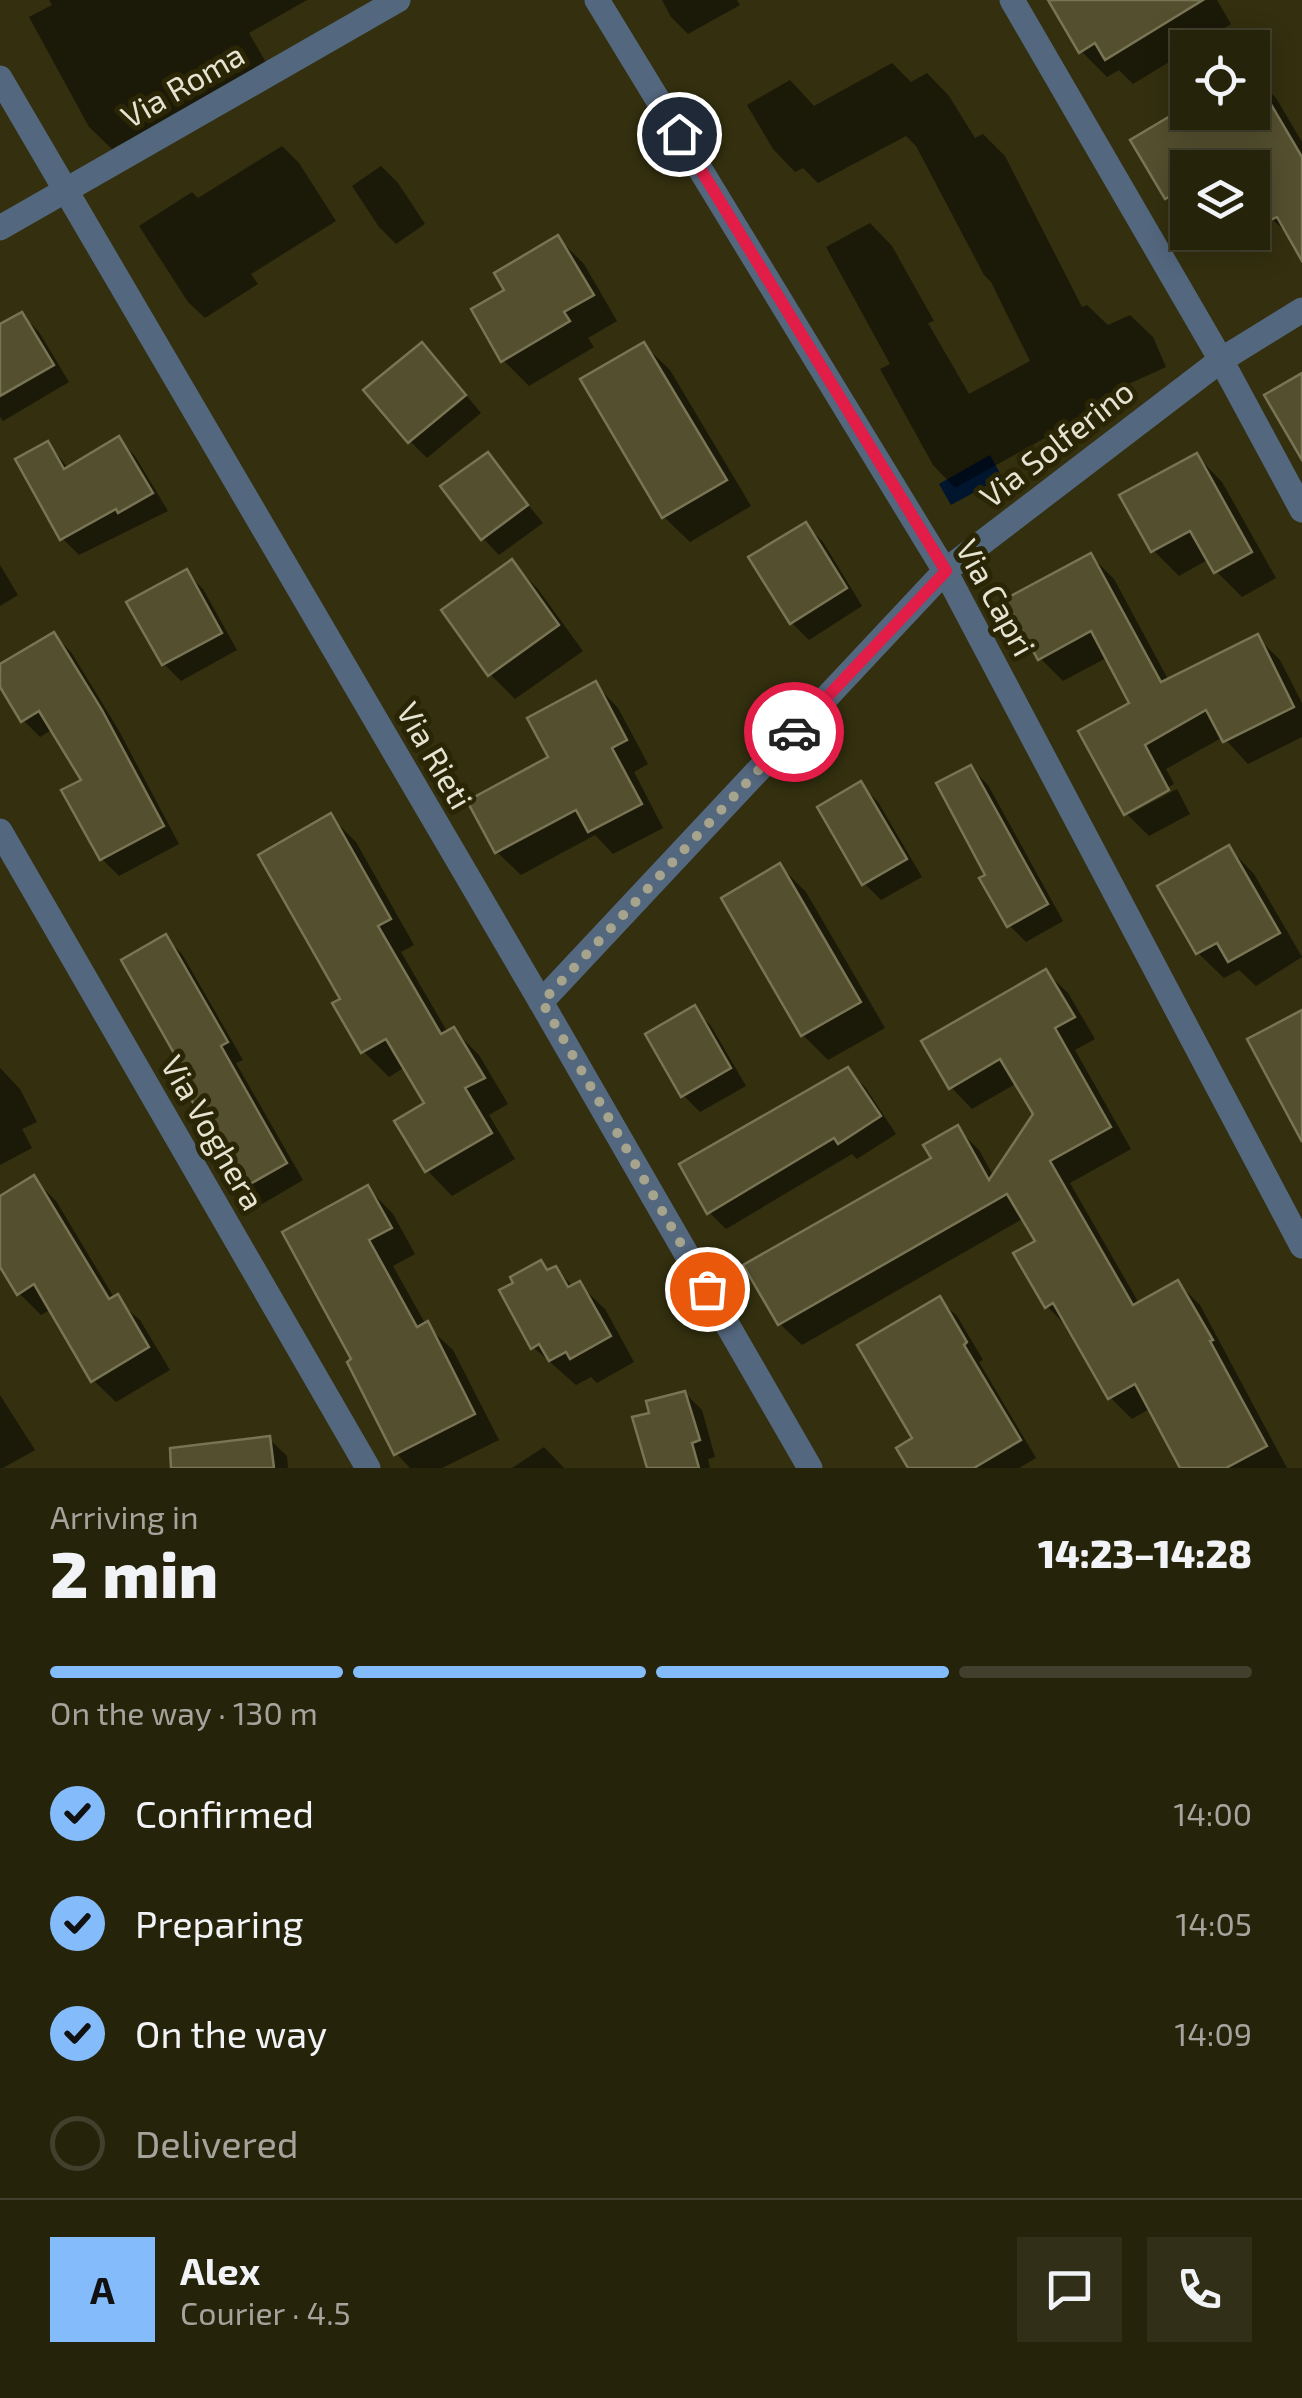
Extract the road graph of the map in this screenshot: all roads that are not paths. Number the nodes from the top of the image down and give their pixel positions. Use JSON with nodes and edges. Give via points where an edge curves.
{"nodes":[{"id":1,"x":398,"y":0,"type":"edge"},
{"id":2,"x":597,"y":0,"type":"edge"},
{"id":3,"x":1012,"y":0,"type":"edge"},
{"id":4,"x":0,"y":78,"type":"edge"},
{"id":5,"x":64,"y":191,"type":"junction"},
{"id":6,"x":0,"y":228,"type":"edge"},
{"id":7,"x":1302,"y":310,"type":"edge"},
{"id":8,"x":1221,"y":360,"type":"junction"},
{"id":9,"x":1302,"y":510,"type":"edge"},
{"id":10,"x":946,"y":571,"type":"junction"},
{"id":11,"x":0,"y":830,"type":"edge"},
{"id":12,"x":542,"y":1002,"type":"junction"},
{"id":13,"x":1302,"y":1246,"type":"edge"},
{"id":14,"x":368,"y":1468,"type":"edge"},
{"id":15,"x":810,"y":1468,"type":"edge"}],
"edges":[{"from":1,"to":5,"type":"street","name":"Via Roma"},
{"from":2,"to":10,"type":"street","name":"Via Capri"},
{"from":3,"to":8,"type":"street"},
{"from":4,"to":5,"type":"street","name":"Via Rieti"},
{"from":5,"to":6,"type":"street","name":"Via Roma"},
{"from":5,"to":12,"type":"street","name":"Via Rieti"},
{"from":7,"to":8,"type":"street","name":"Via Solferino"},
{"from":8,"to":9,"type":"street"},
{"from":8,"to":10,"type":"street","name":"Via Solferino"},
{"from":10,"to":12,"type":"street","name":"Via Solferino"},
{"from":10,"to":13,"type":"street","name":"Via Capri"},
{"from":11,"to":14,"type":"street","name":"Via Voghera"},
{"from":12,"to":15,"type":"street","name":"Via Rieti"}]}
